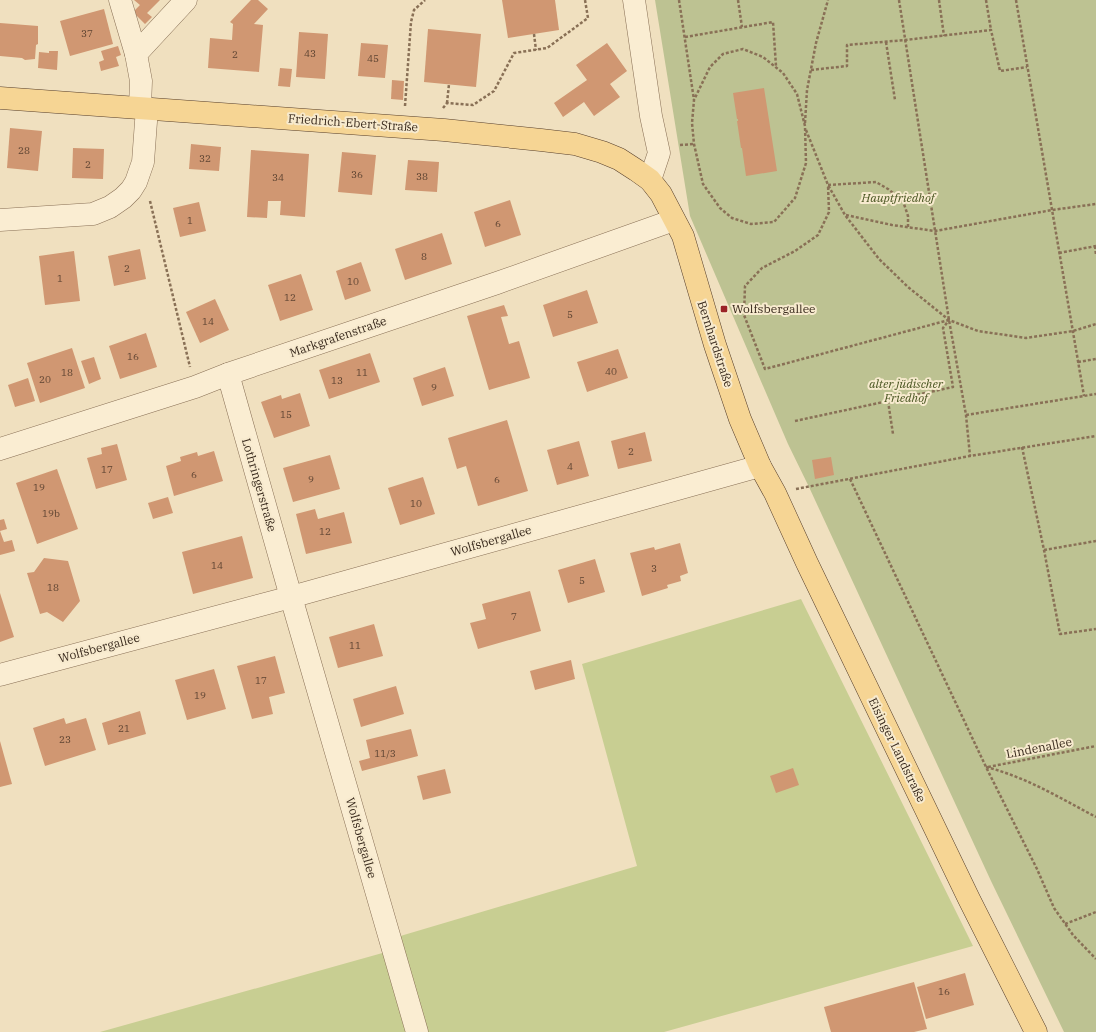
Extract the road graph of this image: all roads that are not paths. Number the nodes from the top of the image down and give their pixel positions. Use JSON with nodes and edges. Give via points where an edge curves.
{"nodes":[{"id":1,"x":120,"y":0,"type":"edge"},
{"id":2,"x":186,"y":0,"type":"edge"},
{"id":3,"x":634,"y":0,"type":"edge"},
{"id":4,"x":136,"y":54,"type":"junction"},
{"id":5,"x":0,"y":98,"type":"edge"},
{"id":6,"x":143,"y":107,"type":"junction"},
{"id":7,"x":650,"y":180,"type":"junction"},
{"id":8,"x":0,"y":220,"type":"edge"},
{"id":9,"x":674,"y":220,"type":"junction"},
{"id":10,"x":228,"y":374,"type":"junction"},
{"id":11,"x":0,"y":449,"type":"edge"},
{"id":12,"x":760,"y":466,"type":"junction"},
{"id":13,"x":291,"y":597,"type":"junction"},
{"id":14,"x":0,"y":675,"type":"edge"},
{"id":15,"x":417,"y":1032,"type":"edge"},
{"id":16,"x":1036,"y":1032,"type":"edge"}],
"edges":[{"from":1,"to":4,"type":"street"},
{"from":2,"to":4,"type":"street"},
{"from":3,"to":7,"type":"street","via":[[659,153]]},
{"from":4,"to":6,"type":"street"},
{"from":5,"to":6,"type":"main road","name":"Friedrich-Ebert-Straße"},
{"from":6,"to":7,"type":"main road","name":"Friedrich-Ebert-Straße","via":[[404,127],[575,144],[619,159]]},
{"from":6,"to":8,"type":"street","via":[[143,162],[136,182],[123,198],[93,214]]},
{"from":7,"to":9,"type":"main road","name":"Friedrich-Ebert-Straße","via":[[661,194]]},
{"from":9,"to":10,"type":"street","name":"Markgrafenstraße"},
{"from":9,"to":12,"type":"main road","name":"Bernhardstraße","via":[[683,236],[717,353],[740,419]]},
{"from":10,"to":11,"type":"street","name":"Markgrafenstraße"},
{"from":10,"to":13,"type":"street","name":"Lothringerstraße"},
{"from":12,"to":13,"type":"street","name":"Wolfsbergallee"},
{"from":12,"to":16,"type":"main road","name":"Eisinger Landstraße","via":[[776,493],[806,563]]},
{"from":13,"to":14,"type":"street","name":"Wolfsbergallee"},
{"from":13,"to":15,"type":"street","name":"Wolfsbergallee"}]}
